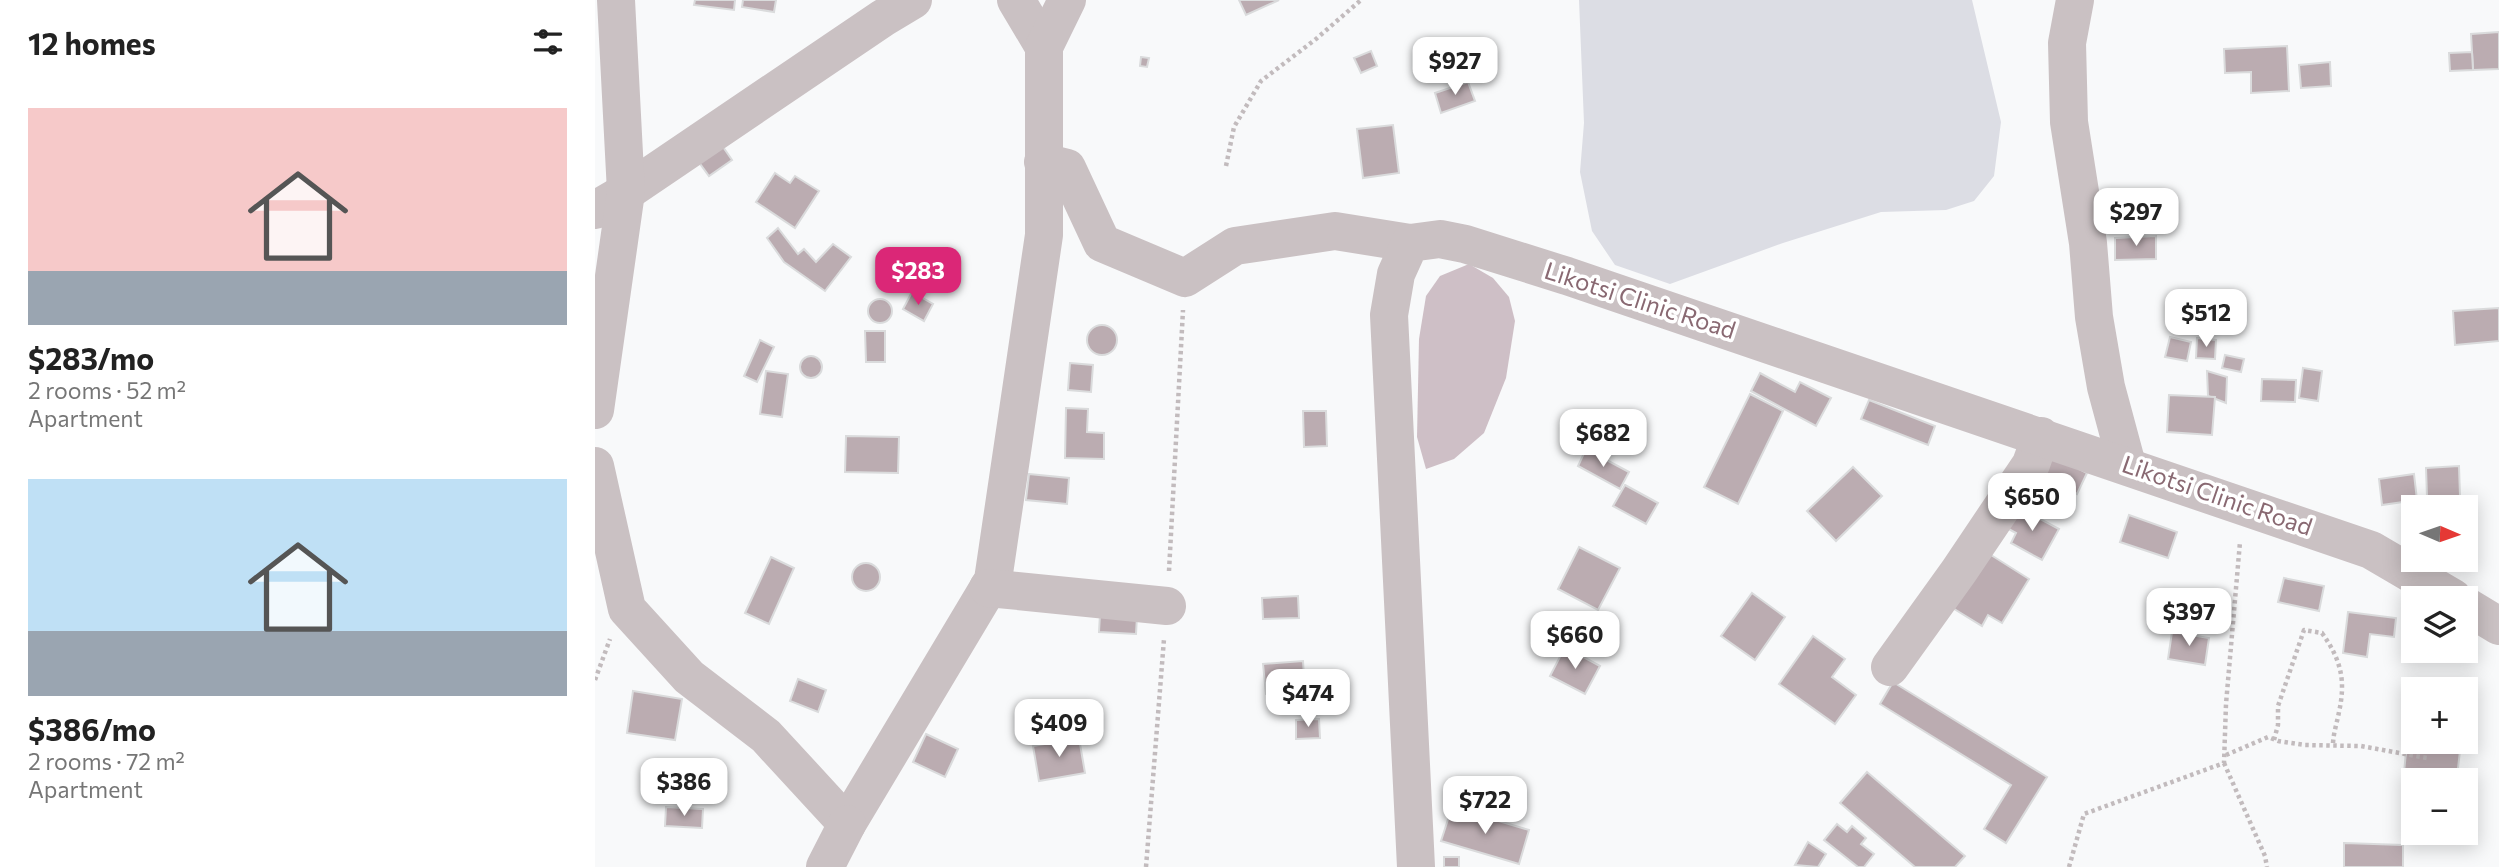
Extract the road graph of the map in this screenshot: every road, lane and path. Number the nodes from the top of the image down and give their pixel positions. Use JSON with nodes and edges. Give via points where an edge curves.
{"nodes":[{"id":1,"x":616,"y":0,"type":"edge"},
{"id":2,"x":913,"y":0,"type":"edge"},
{"id":3,"x":1016,"y":0,"type":"edge"},
{"id":4,"x":1067,"y":0,"type":"edge"},
{"id":5,"x":1361,"y":0,"type":"edge"},
{"id":6,"x":2075,"y":0,"type":"edge"},
{"id":7,"x":1044,"y":47,"type":"junction"},
{"id":8,"x":1043,"y":162,"type":"junction"},
{"id":9,"x":1226,"y":166,"type":"dead end"},
{"id":10,"x":610,"y":201,"type":"edge"},
{"id":11,"x":1410,"y":243,"type":"junction"},
{"id":12,"x":595,"y":410,"type":"edge"},
{"id":13,"x":2041,"y":436,"type":"junction"},
{"id":14,"x":2127,"y":465,"type":"junction"},
{"id":15,"x":595,"y":466,"type":"edge"},
{"id":16,"x":2243,"y":504,"type":"junction"},
{"id":17,"x":2432,"y":586,"type":"edge"},
{"id":18,"x":988,"y":588,"type":"junction"},
{"id":19,"x":1167,"y":606,"type":"dead end"},
{"id":20,"x":2478,"y":613,"type":"edge"},
{"id":21,"x":2499,"y":626,"type":"edge"},
{"id":22,"x":1890,"y":667,"type":"dead end"},
{"id":23,"x":2274,"y":740,"type":"junction"},
{"id":24,"x":2333,"y":745,"type":"junction"},
{"id":25,"x":2226,"y":755,"type":"junction"},
{"id":26,"x":2427,"y":758,"type":"dead end"},
{"id":27,"x":2224,"y":763,"type":"junction"},
{"id":28,"x":847,"y":824,"type":"junction"},
{"id":29,"x":826,"y":867,"type":"edge"},
{"id":30,"x":1416,"y":867,"type":"edge"},
{"id":31,"x":2069,"y":867,"type":"edge"},
{"id":32,"x":2267,"y":867,"type":"edge"}],
"edges":[{"from":1,"to":10,"type":"street"},
{"from":2,"to":10,"type":"street"},
{"from":3,"to":7,"type":"street"},
{"from":4,"to":7,"type":"street"},
{"from":5,"to":9,"type":"path","via":[[1261,81],[1234,127]]},
{"from":6,"to":14,"type":"street","via":[[2067,43],[2069,122],[2094,317],[2106,387]]},
{"from":7,"to":8,"type":"street"},
{"from":8,"to":11,"type":"street","name":"Likotsi Clinic Road","via":[[1067,168],[1102,243],[1185,278],[1235,246],[1310,234],[1335,231]]},
{"from":8,"to":18,"type":"street","via":[[1044,236],[993,580]]},
{"from":10,"to":12,"type":"street"},
{"from":11,"to":13,"type":"street","name":"Likotsi Clinic Road","via":[[1440,239],[1465,244]]},
{"from":11,"to":30,"type":"street","via":[[1396,274],[1389,315]]},
{"from":13,"to":14,"type":"street","name":"Likotsi Clinic Road"},
{"from":13,"to":22,"type":"street","via":[[2031,464]]},
{"from":14,"to":16,"type":"street","name":"Likotsi Clinic Road"},
{"from":15,"to":28,"type":"street","via":[[627,609],[689,677],[766,736]]},
{"from":16,"to":17,"type":"street","name":"Likotsi Clinic Road","via":[[2371,550]]},
{"from":16,"to":25,"type":"path"},
{"from":18,"to":19,"type":"street"},
{"from":18,"to":28,"type":"street"},
{"from":20,"to":21,"type":"street"},
{"from":23,"to":24,"type":"path"},
{"from":23,"to":24,"type":"path","via":[[2278,706],[2304,629],[2322,633],[2340,664],[2342,694]]},
{"from":23,"to":25,"type":"path","via":[[2268,737]]},
{"from":24,"to":26,"type":"path"},
{"from":25,"to":27,"type":"path"},
{"from":27,"to":31,"type":"path","via":[[2084,814]]},
{"from":27,"to":32,"type":"path"},
{"from":28,"to":29,"type":"street"}]}
